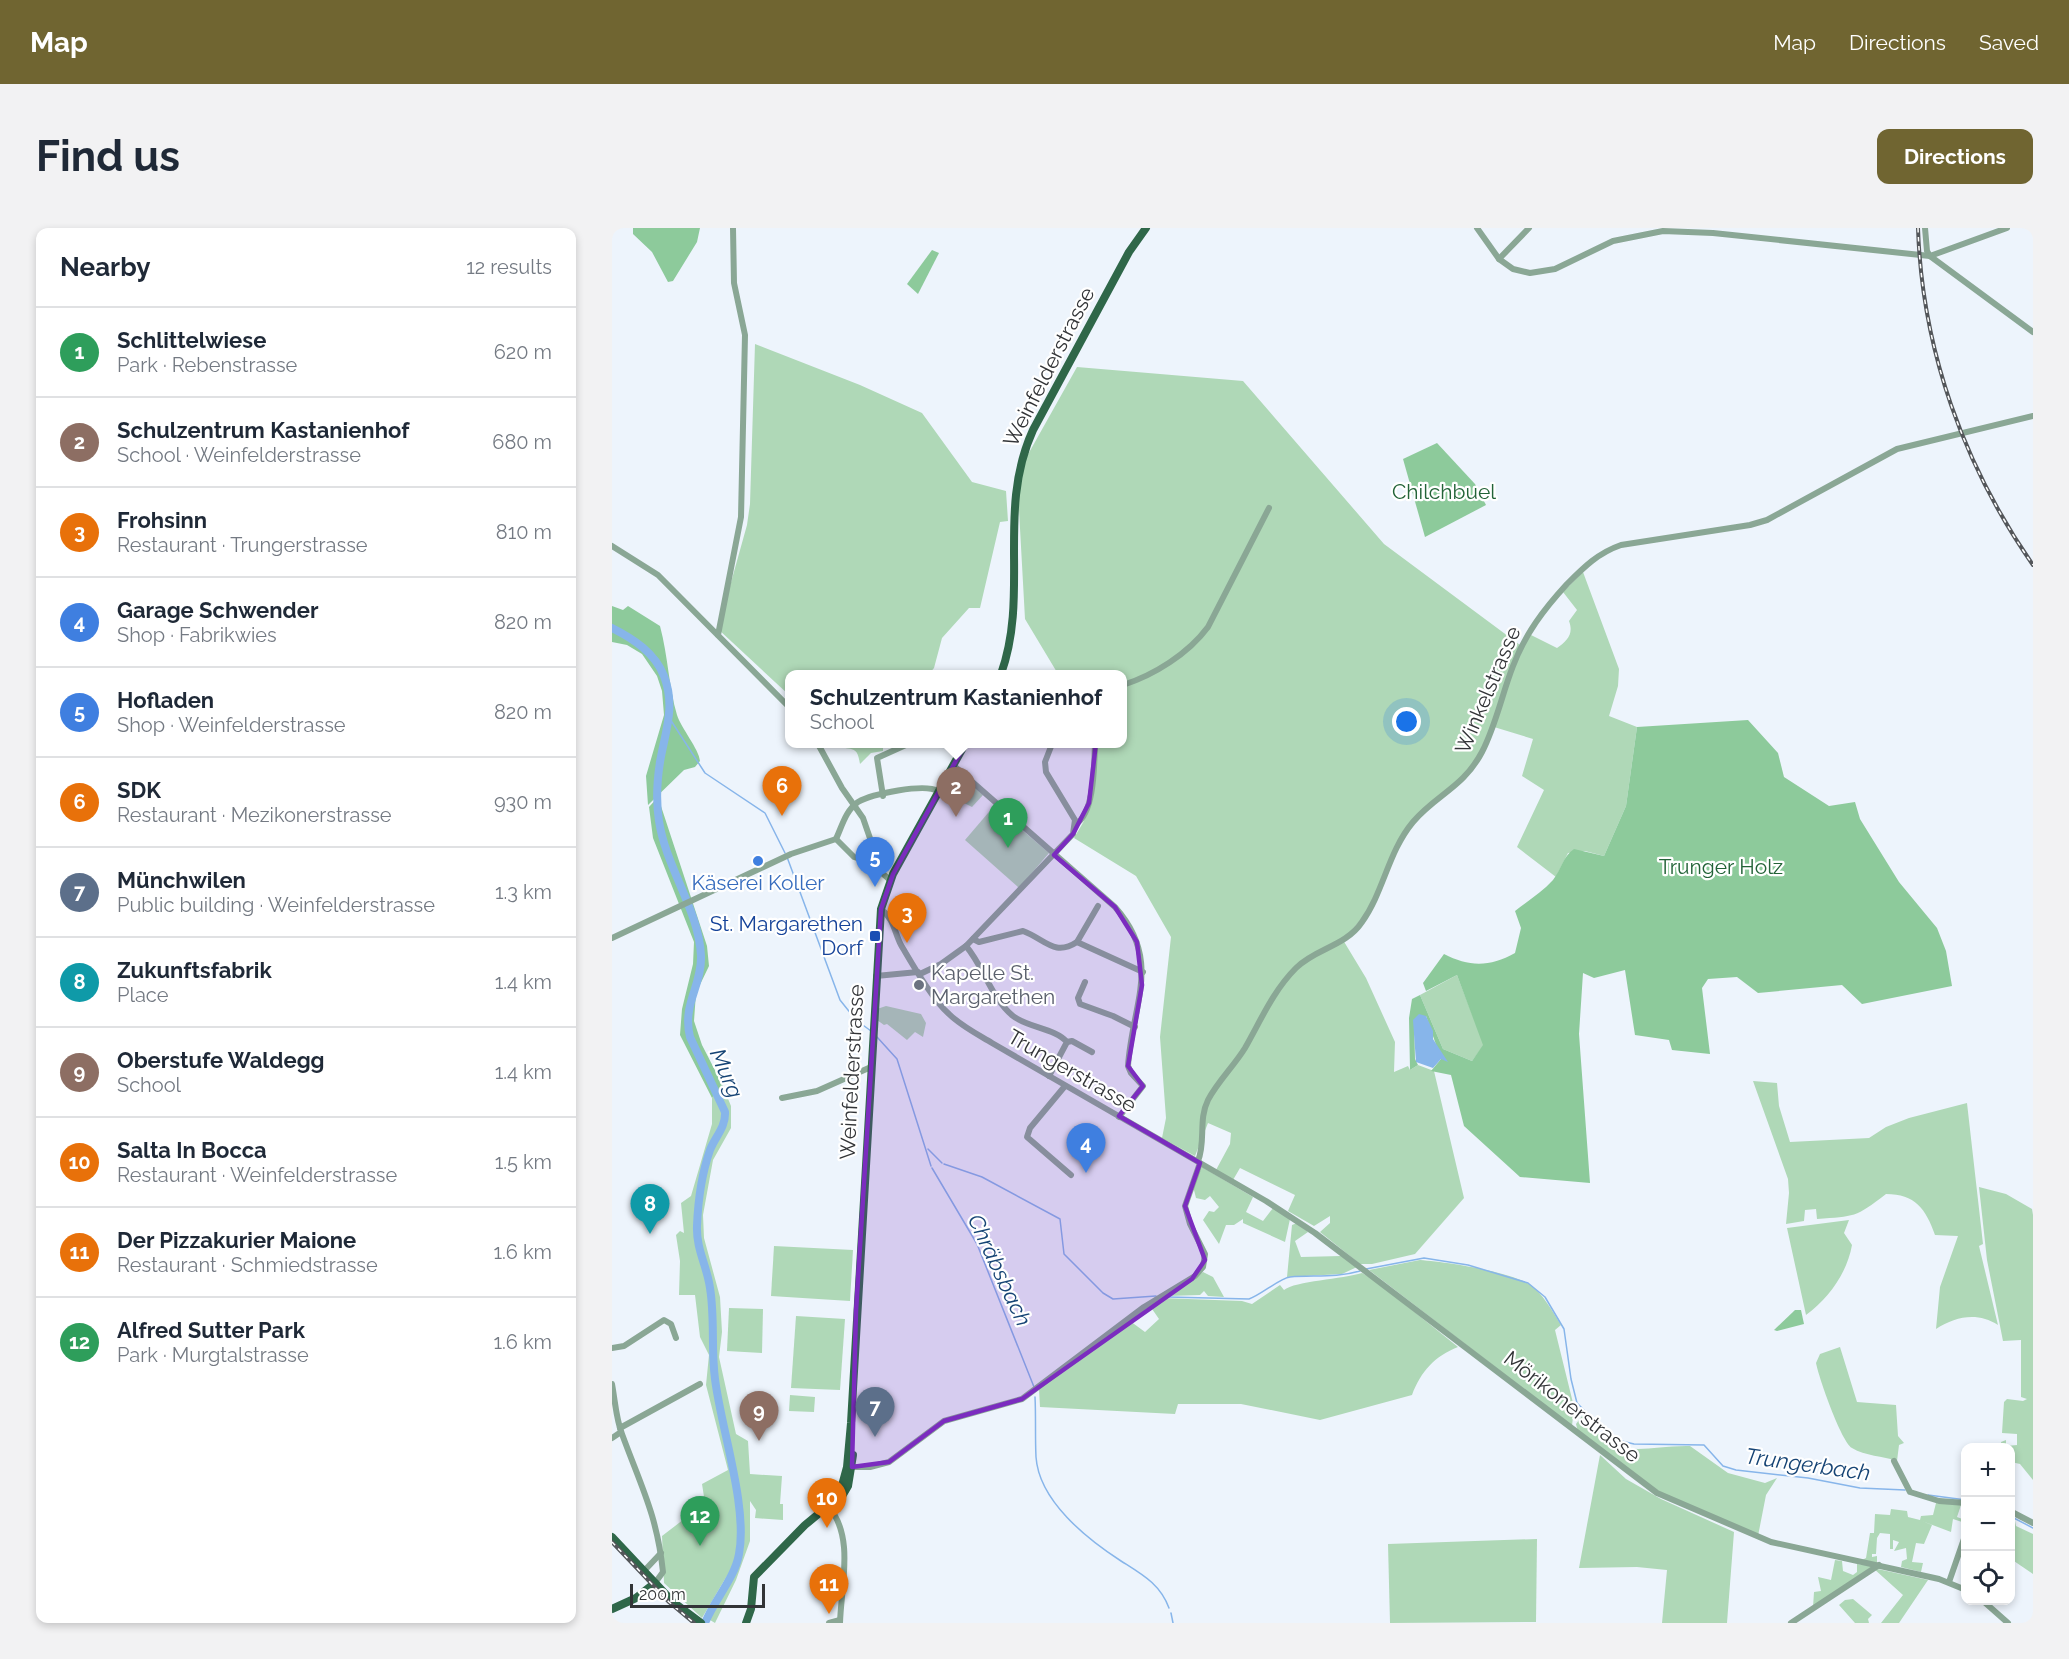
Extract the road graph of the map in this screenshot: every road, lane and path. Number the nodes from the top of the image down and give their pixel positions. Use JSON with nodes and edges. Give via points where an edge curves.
{"nodes":[{"id":1,"x":733,"y":228,"type":"edge"},
{"id":2,"x":1146,"y":228,"type":"edge"},
{"id":3,"x":1477,"y":228,"type":"edge"},
{"id":4,"x":1529,"y":228,"type":"edge"},
{"id":5,"x":1925,"y":228,"type":"edge"},
{"id":6,"x":2007,"y":228,"type":"edge"},
{"id":7,"x":1930,"y":256,"type":"junction"},
{"id":8,"x":1499,"y":260,"type":"junction"},
{"id":9,"x":2033,"y":332,"type":"edge"},
{"id":10,"x":2033,"y":416,"type":"edge"},
{"id":11,"x":1269,"y":508,"type":"dead end"},
{"id":12,"x":612,"y":546,"type":"edge"},
{"id":13,"x":718,"y":635,"type":"junction"},
{"id":14,"x":1002,"y":670,"type":"edge"},
{"id":15,"x":1127,"y":683,"type":"edge"},
{"id":16,"x":785,"y":704,"type":"edge"},
{"id":17,"x":820,"y":748,"type":"edge"},
{"id":18,"x":897,"y":748,"type":"edge"},
{"id":19,"x":963,"y":748,"type":"edge"},
{"id":20,"x":1050,"y":748,"type":"edge"},
{"id":21,"x":1095,"y":748,"type":"edge"},
{"id":22,"x":953,"y":765,"type":"junction"},
{"id":23,"x":938,"y":791,"type":"junction"},
{"id":24,"x":883,"y":796,"type":"junction"},
{"id":25,"x":855,"y":805,"type":"junction"},
{"id":26,"x":1076,"y":824,"type":"junction"},
{"id":27,"x":836,"y":839,"type":"junction"},
{"id":28,"x":1054,"y":855,"type":"junction"},
{"id":29,"x":879,"y":865,"type":"junction"},
{"id":30,"x":890,"y":880,"type":"junction"},
{"id":31,"x":1098,"y":906,"type":"dead end"},
{"id":32,"x":881,"y":909,"type":"junction"},
{"id":33,"x":612,"y":938,"type":"edge"},
{"id":34,"x":973,"y":939,"type":"junction"},
{"id":35,"x":1077,"y":942,"type":"junction"},
{"id":36,"x":966,"y":946,"type":"junction"},
{"id":37,"x":1143,"y":972,"type":"junction"},
{"id":38,"x":919,"y":973,"type":"junction"},
{"id":39,"x":876,"y":976,"type":"junction"},
{"id":40,"x":1085,"y":981,"type":"dead end"},
{"id":41,"x":1135,"y":1028,"type":"junction"},
{"id":42,"x":1067,"y":1042,"type":"junction"},
{"id":43,"x":1092,"y":1052,"type":"dead end"},
{"id":44,"x":871,"y":1067,"type":"junction"},
{"id":45,"x":1049,"y":1076,"type":"junction"},
{"id":46,"x":1065,"y":1086,"type":"junction"},
{"id":47,"x":782,"y":1098,"type":"dead end"},
{"id":48,"x":1119,"y":1117,"type":"junction"},
{"id":49,"x":1199,"y":1162,"type":"junction"},
{"id":50,"x":1071,"y":1175,"type":"dead end"},
{"id":51,"x":676,"y":1338,"type":"dead end"},
{"id":52,"x":612,"y":1348,"type":"edge"},
{"id":53,"x":612,"y":1384,"type":"edge"},
{"id":54,"x":700,"y":1384,"type":"dead end"},
{"id":55,"x":621,"y":1430,"type":"junction"},
{"id":56,"x":612,"y":1437,"type":"edge"},
{"id":57,"x":1894,"y":1461,"type":"dead end"},
{"id":58,"x":849,"y":1467,"type":"junction"},
{"id":59,"x":1961,"y":1503,"type":"edge"},
{"id":60,"x":830,"y":1507,"type":"junction"},
{"id":61,"x":2015,"y":1514,"type":"edge"},
{"id":62,"x":2033,"y":1523,"type":"edge"},
{"id":63,"x":612,"y":1537,"type":"edge"},
{"id":64,"x":1961,"y":1545,"type":"edge"},
{"id":65,"x":661,"y":1553,"type":"junction"},
{"id":66,"x":1879,"y":1565,"type":"junction"},
{"id":67,"x":644,"y":1571,"type":"junction"},
{"id":68,"x":1949,"y":1582,"type":"junction"},
{"id":69,"x":655,"y":1583,"type":"junction"},
{"id":70,"x":1961,"y":1588,"type":"edge"},
{"id":71,"x":1988,"y":1605,"type":"edge"},
{"id":72,"x":612,"y":1610,"type":"edge"},
{"id":73,"x":699,"y":1622,"type":"edge"},
{"id":74,"x":840,"y":1622,"type":"edge"},
{"id":75,"x":746,"y":1623,"type":"edge"},
{"id":76,"x":829,"y":1623,"type":"edge"},
{"id":77,"x":1791,"y":1623,"type":"edge"},
{"id":78,"x":2008,"y":1623,"type":"edge"}],
"edges":[{"from":1,"to":13,"type":"street","via":[[734,283],[745,335],[741,518]]},
{"from":2,"to":14,"type":"main road","name":"Weinfelderstrasse","via":[[1119,269],[1022,457],[1014,503],[1013,625]]},
{"from":3,"to":8,"type":"street"},
{"from":4,"to":8,"type":"street"},
{"from":5,"to":7,"type":"street"},
{"from":6,"to":7,"type":"street"},
{"from":7,"to":8,"type":"street","via":[[1663,231],[1613,241],[1543,272],[1513,269]]},
{"from":7,"to":9,"type":"street"},
{"from":10,"to":49,"type":"street","name":"Winkelstrasse","via":[[1897,449],[1767,520],[1622,545],[1586,565],[1548,605],[1525,638],[1485,747],[1467,776],[1406,832],[1362,923],[1348,939],[1305,960],[1278,991],[1209,1099],[1203,1112]]},
{"from":11,"to":15,"type":"street","via":[[1198,640],[1145,678]]},
{"from":12,"to":13,"type":"street","via":[[658,575]]},
{"from":13,"to":16,"type":"street"},
{"from":17,"to":25,"type":"street"},
{"from":18,"to":24,"type":"street","via":[[877,758]]},
{"from":19,"to":22,"type":"main road","name":"Weinfelderstrasse"},
{"from":20,"to":26,"type":"street","via":[[1046,772]]},
{"from":21,"to":26,"type":"street","via":[[1092,790],[1085,813]]},
{"from":22,"to":23,"type":"main road","name":"Weinfelderstrasse"},
{"from":22,"to":28,"type":"street"},
{"from":23,"to":24,"type":"street","via":[[919,788]]},
{"from":23,"to":30,"type":"main road","name":"Weinfelderstrasse"},
{"from":24,"to":25,"type":"street"},
{"from":25,"to":27,"type":"street"},
{"from":25,"to":29,"type":"street"},
{"from":26,"to":28,"type":"street","via":[[1073,834]]},
{"from":27,"to":29,"type":"street","via":[[854,857]]},
{"from":27,"to":33,"type":"street","via":[[786,856]]},
{"from":28,"to":34,"type":"street"},
{"from":28,"to":37,"type":"street","via":[[1125,918],[1137,942]]},
{"from":29,"to":30,"type":"street"},
{"from":30,"to":32,"type":"main road","name":"Weinfelderstrasse"},
{"from":31,"to":35,"type":"street"},
{"from":32,"to":38,"type":"street","name":"Trungerstrasse","via":[[890,916],[900,943]]},
{"from":32,"to":39,"type":"main road","name":"Weinfelderstrasse"},
{"from":34,"to":35,"type":"street","via":[[979,942],[1019,931],[1055,949],[1066,949]]},
{"from":34,"to":36,"type":"street"},
{"from":35,"to":37,"type":"street"},
{"from":36,"to":38,"type":"street","via":[[941,964]]},
{"from":36,"to":42,"type":"street","via":[[1007,1011]]},
{"from":37,"to":41,"type":"street"},
{"from":38,"to":39,"type":"street"},
{"from":38,"to":45,"type":"street","name":"Trungerstrasse","via":[[954,1019]]},
{"from":39,"to":44,"type":"main road","name":"Weinfelderstrasse"},
{"from":40,"to":41,"type":"street","via":[[1078,998],[1080,1004]]},
{"from":41,"to":48,"type":"street","via":[[1129,1067],[1143,1088]]},
{"from":42,"to":43,"type":"street"},
{"from":42,"to":45,"type":"street"},
{"from":44,"to":47,"type":"street","via":[[817,1091]]},
{"from":44,"to":58,"type":"main road","name":"Weinfelderstrasse"},
{"from":45,"to":46,"type":"street","name":"Trungerstrasse"},
{"from":46,"to":48,"type":"street","name":"Trungerstrasse"},
{"from":46,"to":50,"type":"street","via":[[1027,1137]]},
{"from":48,"to":49,"type":"street","name":"Trungerstrasse"},
{"from":49,"to":58,"type":"street","via":[[1185,1206],[1205,1254],[1199,1272],[1144,1307],[1022,1399],[944,1421],[889,1462]]},
{"from":49,"to":66,"type":"street","name":"Mörikonerstrasse","via":[[1315,1233],[1658,1493],[1771,1542]]},
{"from":51,"to":52,"type":"street","via":[[671,1324],[664,1320],[624,1346]]},
{"from":53,"to":55,"type":"street"},
{"from":54,"to":55,"type":"street"},
{"from":55,"to":56,"type":"street"},
{"from":55,"to":65,"type":"street","via":[[647,1495]]},
{"from":57,"to":59,"type":"street","via":[[1908,1489],[1939,1501]]},
{"from":58,"to":60,"type":"main road","name":"Weinfelderstrasse"},
{"from":60,"to":74,"type":"street","via":[[843,1538]]},
{"from":60,"to":75,"type":"main road","name":"Weinfelderstrasse","via":[[754,1578]]},
{"from":61,"to":62,"type":"street"},
{"from":63,"to":67,"type":"main road"},
{"from":64,"to":68,"type":"street"},
{"from":65,"to":67,"type":"street"},
{"from":65,"to":69,"type":"street","via":[[663,1572]]},
{"from":66,"to":68,"type":"street","name":"Mörikonerstrasse"},
{"from":66,"to":77,"type":"street"},
{"from":67,"to":69,"type":"main road"},
{"from":68,"to":70,"type":"street","name":"Mörikonerstrasse"},
{"from":69,"to":72,"type":"main road"},
{"from":69,"to":73,"type":"main road"},
{"from":71,"to":78,"type":"street"},
{"from":74,"to":76,"type":"street"}]}
